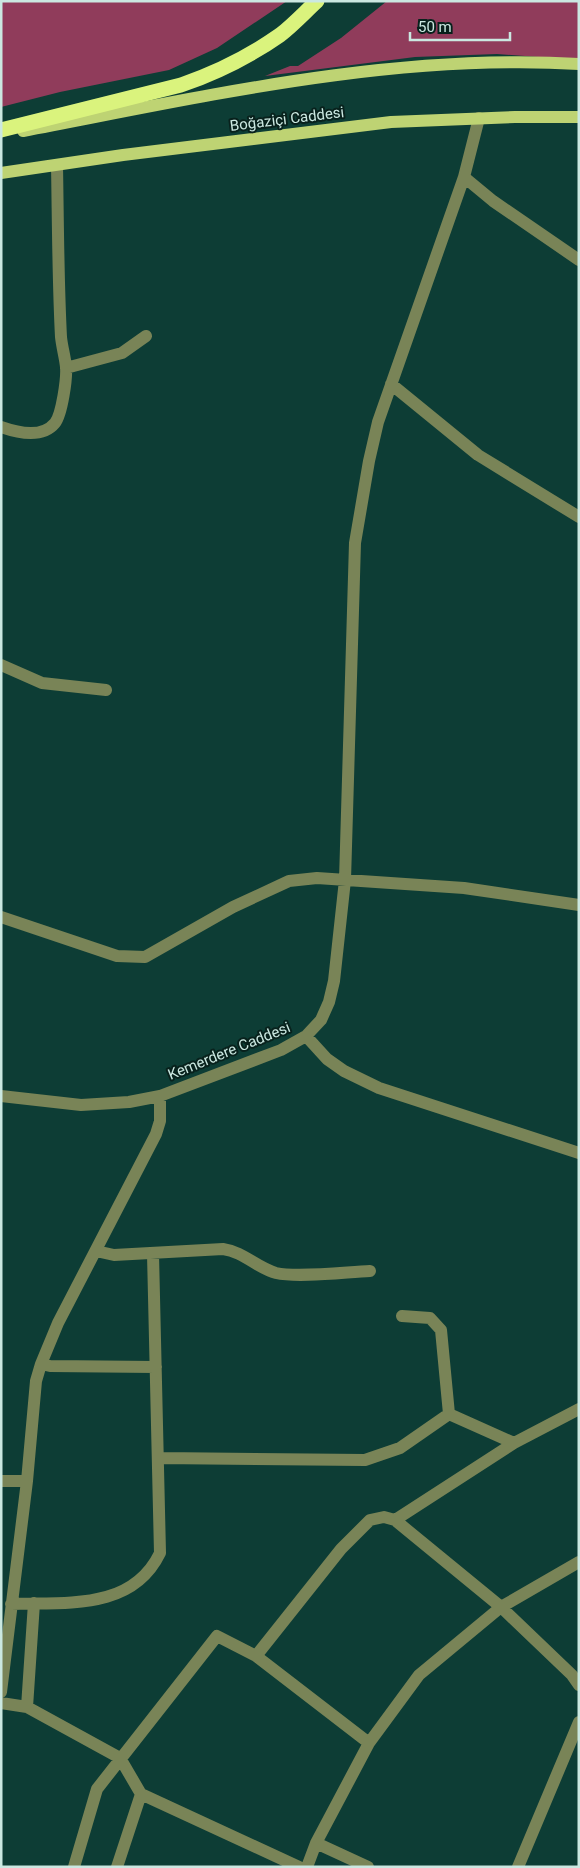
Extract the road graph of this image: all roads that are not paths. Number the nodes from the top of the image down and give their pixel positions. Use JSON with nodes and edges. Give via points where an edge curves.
{"nodes":[{"id":1,"x":317,"y":1,"type":"edge"},
{"id":2,"x":579,"y":64,"type":"edge"},
{"id":3,"x":579,"y":117,"type":"edge"},
{"id":4,"x":479,"y":118,"type":"junction"},
{"id":5,"x":1,"y":130,"type":"edge"},
{"id":6,"x":1,"y":136,"type":"edge"},
{"id":7,"x":57,"y":165,"type":"junction"},
{"id":8,"x":1,"y":173,"type":"edge"},
{"id":9,"x":464,"y":177,"type":"junction"},
{"id":10,"x":579,"y":260,"type":"edge"},
{"id":11,"x":146,"y":336,"type":"dead end"},
{"id":12,"x":66,"y":368,"type":"junction"},
{"id":13,"x":391,"y":384,"type":"junction"},
{"id":14,"x":1,"y":427,"type":"edge"},
{"id":15,"x":579,"y":517,"type":"edge"},
{"id":16,"x":1,"y":665,"type":"edge"},
{"id":17,"x":106,"y":690,"type":"dead end"},
{"id":18,"x":345,"y":880,"type":"junction"},
{"id":19,"x":579,"y":905,"type":"edge"},
{"id":20,"x":1,"y":917,"type":"edge"},
{"id":21,"x":306,"y":1036,"type":"junction"},
{"id":22,"x":1,"y":1096,"type":"edge"},
{"id":23,"x":160,"y":1096,"type":"junction"},
{"id":24,"x":579,"y":1153,"type":"edge"},
{"id":25,"x":96,"y":1251,"type":"junction"},
{"id":26,"x":153,"y":1254,"type":"junction"},
{"id":27,"x":370,"y":1271,"type":"dead end"},
{"id":28,"x":402,"y":1316,"type":"dead end"},
{"id":29,"x":41,"y":1364,"type":"junction"},
{"id":30,"x":156,"y":1367,"type":"junction"},
{"id":31,"x":579,"y":1409,"type":"edge"},
{"id":32,"x":449,"y":1414,"type":"junction"},
{"id":33,"x":514,"y":1443,"type":"junction"},
{"id":34,"x":160,"y":1458,"type":"junction"},
{"id":35,"x":1,"y":1481,"type":"edge"},
{"id":36,"x":27,"y":1482,"type":"junction"},
{"id":37,"x":395,"y":1520,"type":"junction"},
{"id":38,"x":579,"y":1562,"type":"edge"},
{"id":39,"x":34,"y":1603,"type":"junction"},
{"id":40,"x":11,"y":1604,"type":"junction"},
{"id":41,"x":501,"y":1607,"type":"junction"},
{"id":42,"x":256,"y":1656,"type":"junction"},
{"id":43,"x":579,"y":1685,"type":"edge"},
{"id":44,"x":1,"y":1692,"type":"edge"},
{"id":45,"x":1,"y":1703,"type":"edge"},
{"id":46,"x":27,"y":1707,"type":"junction"},
{"id":47,"x":579,"y":1722,"type":"edge"},
{"id":48,"x":369,"y":1743,"type":"junction"},
{"id":49,"x":120,"y":1758,"type":"junction"},
{"id":50,"x":140,"y":1794,"type":"junction"},
{"id":51,"x":316,"y":1842,"type":"junction"},
{"id":52,"x":74,"y":1867,"type":"edge"},
{"id":53,"x":117,"y":1867,"type":"edge"},
{"id":54,"x":299,"y":1867,"type":"edge"},
{"id":55,"x":307,"y":1867,"type":"edge"},
{"id":56,"x":368,"y":1867,"type":"edge"},
{"id":57,"x":518,"y":1867,"type":"edge"}],
"edges":[{"from":1,"to":5,"type":"highway","via":[[281,34],[204,77]]},
{"from":2,"to":6,"type":"main road","via":[[480,63],[385,69],[286,82]]},
{"from":3,"to":4,"type":"main road","name":"Boğaziçi Caddesi"},
{"from":4,"to":7,"type":"main road","name":"Boğaziçi Caddesi","via":[[391,122]]},
{"from":4,"to":9,"type":"street","name":"Kemerdere Caddesi"},
{"from":7,"to":8,"type":"main road","name":"Boğaziçi Caddesi"},
{"from":7,"to":12,"type":"street","via":[[61,340]]},
{"from":9,"to":10,"type":"street"},
{"from":9,"to":13,"type":"street","name":"Kemerdere Caddesi"},
{"from":11,"to":12,"type":"street","via":[[122,353]]},
{"from":12,"to":14,"type":"street","via":[[64,393],[56,422],[36,433],[18,433]]},
{"from":13,"to":15,"type":"street","via":[[478,455]]},
{"from":13,"to":18,"type":"street","name":"Kemerdere Caddesi","via":[[368,461],[355,543]]},
{"from":16,"to":17,"type":"street","via":[[42,683]]},
{"from":18,"to":19,"type":"street","via":[[464,888]]},
{"from":18,"to":20,"type":"street","via":[[290,880],[233,907],[145,957],[117,956]]},
{"from":18,"to":21,"type":"street","name":"Kemerdere Caddesi","via":[[329,1002],[321,1020]]},
{"from":21,"to":23,"type":"street","name":"Kemerdere Caddesi","via":[[269,1055]]},
{"from":21,"to":24,"type":"street","via":[[327,1059],[344,1071],[380,1088]]},
{"from":22,"to":23,"type":"street","name":"Kemerdere Caddesi","via":[[82,1105]]},
{"from":23,"to":25,"type":"street","via":[[160,1121],[156,1134]]},
{"from":25,"to":26,"type":"street","via":[[114,1255]]},
{"from":25,"to":29,"type":"street","via":[[58,1323]]},
{"from":26,"to":27,"type":"street","via":[[223,1249],[239,1252],[270,1271],[284,1274]]},
{"from":26,"to":30,"type":"street"},
{"from":28,"to":32,"type":"street","via":[[425,1316],[441,1330]]},
{"from":29,"to":30,"type":"street"},
{"from":29,"to":36,"type":"street","via":[[35,1390]]},
{"from":30,"to":34,"type":"street"},
{"from":31,"to":33,"type":"street"},
{"from":32,"to":33,"type":"street"},
{"from":32,"to":34,"type":"street","via":[[400,1448],[365,1460]]},
{"from":33,"to":37,"type":"street"},
{"from":34,"to":39,"type":"street","via":[[160,1553],[145,1577],[127,1590],[95,1600]]},
{"from":35,"to":36,"type":"street"},
{"from":36,"to":40,"type":"street"},
{"from":37,"to":41,"type":"street"},
{"from":37,"to":42,"type":"street","via":[[384,1517],[370,1520],[341,1549]]},
{"from":38,"to":41,"type":"street"},
{"from":39,"to":40,"type":"street"},
{"from":39,"to":46,"type":"street"},
{"from":40,"to":44,"type":"street"},
{"from":41,"to":43,"type":"street"},
{"from":41,"to":48,"type":"street","via":[[419,1675]]},
{"from":42,"to":48,"type":"street"},
{"from":42,"to":49,"type":"street","via":[[218,1636]]},
{"from":45,"to":46,"type":"street"},
{"from":46,"to":49,"type":"street"},
{"from":47,"to":57,"type":"street"},
{"from":48,"to":51,"type":"street"},
{"from":49,"to":50,"type":"street"},
{"from":49,"to":52,"type":"street","via":[[97,1789]]},
{"from":50,"to":53,"type":"street"},
{"from":50,"to":54,"type":"street"},
{"from":51,"to":55,"type":"street"},
{"from":51,"to":56,"type":"street"}]}
